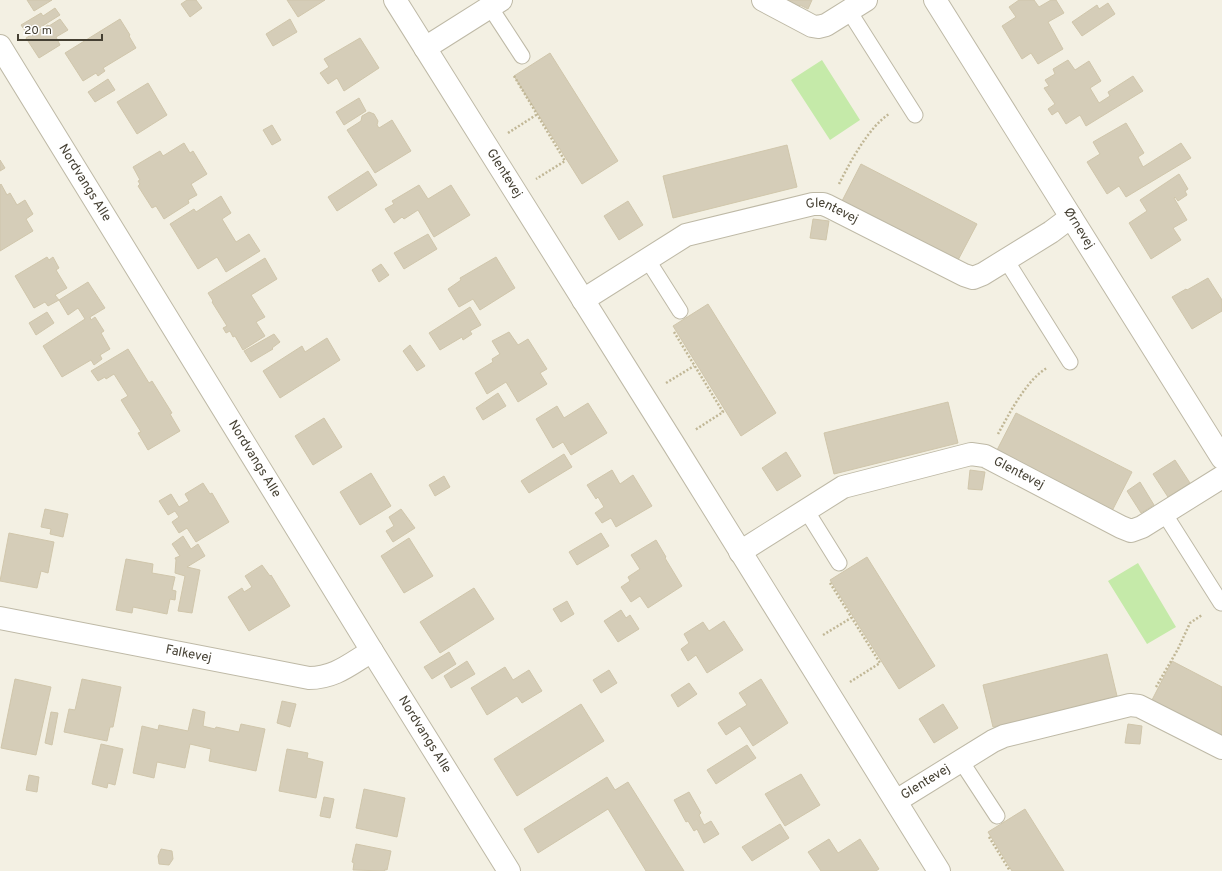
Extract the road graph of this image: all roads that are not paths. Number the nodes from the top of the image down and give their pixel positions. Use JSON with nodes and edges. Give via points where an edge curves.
{"nodes":[{"id":1,"x":395,"y":0,"type":"edge"},
{"id":2,"x":763,"y":0,"type":"edge"},
{"id":3,"x":935,"y":0,"type":"edge"},
{"id":4,"x":496,"y":3,"type":"edge"},
{"id":5,"x":857,"y":5,"type":"edge"},
{"id":6,"x":0,"y":46,"type":"edge"},
{"id":7,"x":425,"y":48,"type":"junction"},
{"id":8,"x":522,"y":56,"type":"road end"},
{"id":9,"x":911,"y":108,"type":"road end"},
{"id":10,"x":1071,"y":217,"type":"junction"},
{"id":11,"x":647,"y":259,"type":"junction"},
{"id":12,"x":1006,"y":260,"type":"junction"},
{"id":13,"x":583,"y":300,"type":"junction"},
{"id":14,"x":680,"y":311,"type":"road end"},
{"id":15,"x":1068,"y":359,"type":"road end"},
{"id":16,"x":1222,"y":458,"type":"edge"},
{"id":17,"x":1222,"y":477,"type":"edge"},
{"id":18,"x":806,"y":510,"type":"junction"},
{"id":19,"x":1164,"y":513,"type":"junction"},
{"id":20,"x":740,"y":552,"type":"junction"},
{"id":21,"x":839,"y":563,"type":"road end"},
{"id":22,"x":1220,"y":603,"type":"road end"},
{"id":23,"x":0,"y":618,"type":"edge"},
{"id":24,"x":372,"y":651,"type":"junction"},
{"id":25,"x":1222,"y":748,"type":"edge"},
{"id":26,"x":962,"y":761,"type":"junction"},
{"id":27,"x":896,"y":801,"type":"junction"},
{"id":28,"x":997,"y":816,"type":"road end"},
{"id":29,"x":509,"y":871,"type":"edge"},
{"id":30,"x":939,"y":871,"type":"edge"}],
"edges":[{"from":1,"to":7,"type":"street","name":"Glentevej"},
{"from":2,"to":5,"type":"street","via":[[818,27],[826,25]]},
{"from":3,"to":10,"type":"street","name":"Ørnevej"},
{"from":4,"to":7,"type":"street"},
{"from":4,"to":8,"type":"lane"},
{"from":5,"to":9,"type":"lane"},
{"from":6,"to":24,"type":"street","name":"Nordvangs Alle"},
{"from":7,"to":13,"type":"street","name":"Glentevej"},
{"from":10,"to":12,"type":"street","name":"Glentevej"},
{"from":10,"to":16,"type":"street","name":"Ørnevej"},
{"from":11,"to":12,"type":"street","name":"Glentevej","via":[[692,233],[813,204],[823,204],[969,277],[978,277]]},
{"from":11,"to":13,"type":"street","name":"Glentevej"},
{"from":11,"to":14,"type":"lane"},
{"from":12,"to":15,"type":"lane"},
{"from":13,"to":20,"type":"street","name":"Glentevej"},
{"from":17,"to":19,"type":"street","name":"Glentevej"},
{"from":18,"to":19,"type":"street","name":"Glentevej","via":[[843,487],[971,454],[985,456],[1131,531]]},
{"from":18,"to":20,"type":"street","name":"Glentevej"},
{"from":18,"to":21,"type":"lane"},
{"from":19,"to":22,"type":"lane"},
{"from":20,"to":27,"type":"street","name":"Glentevej"},
{"from":23,"to":24,"type":"street","name":"Falkevej","via":[[309,678],[331,675]]},
{"from":24,"to":29,"type":"street","name":"Nordvangs Alle"},
{"from":25,"to":26,"type":"street","name":"Glentevej","via":[[1139,706],[1130,705],[1004,736]]},
{"from":26,"to":27,"type":"street","name":"Glentevej"},
{"from":26,"to":28,"type":"lane"},
{"from":27,"to":30,"type":"street","name":"Glentevej"}]}
